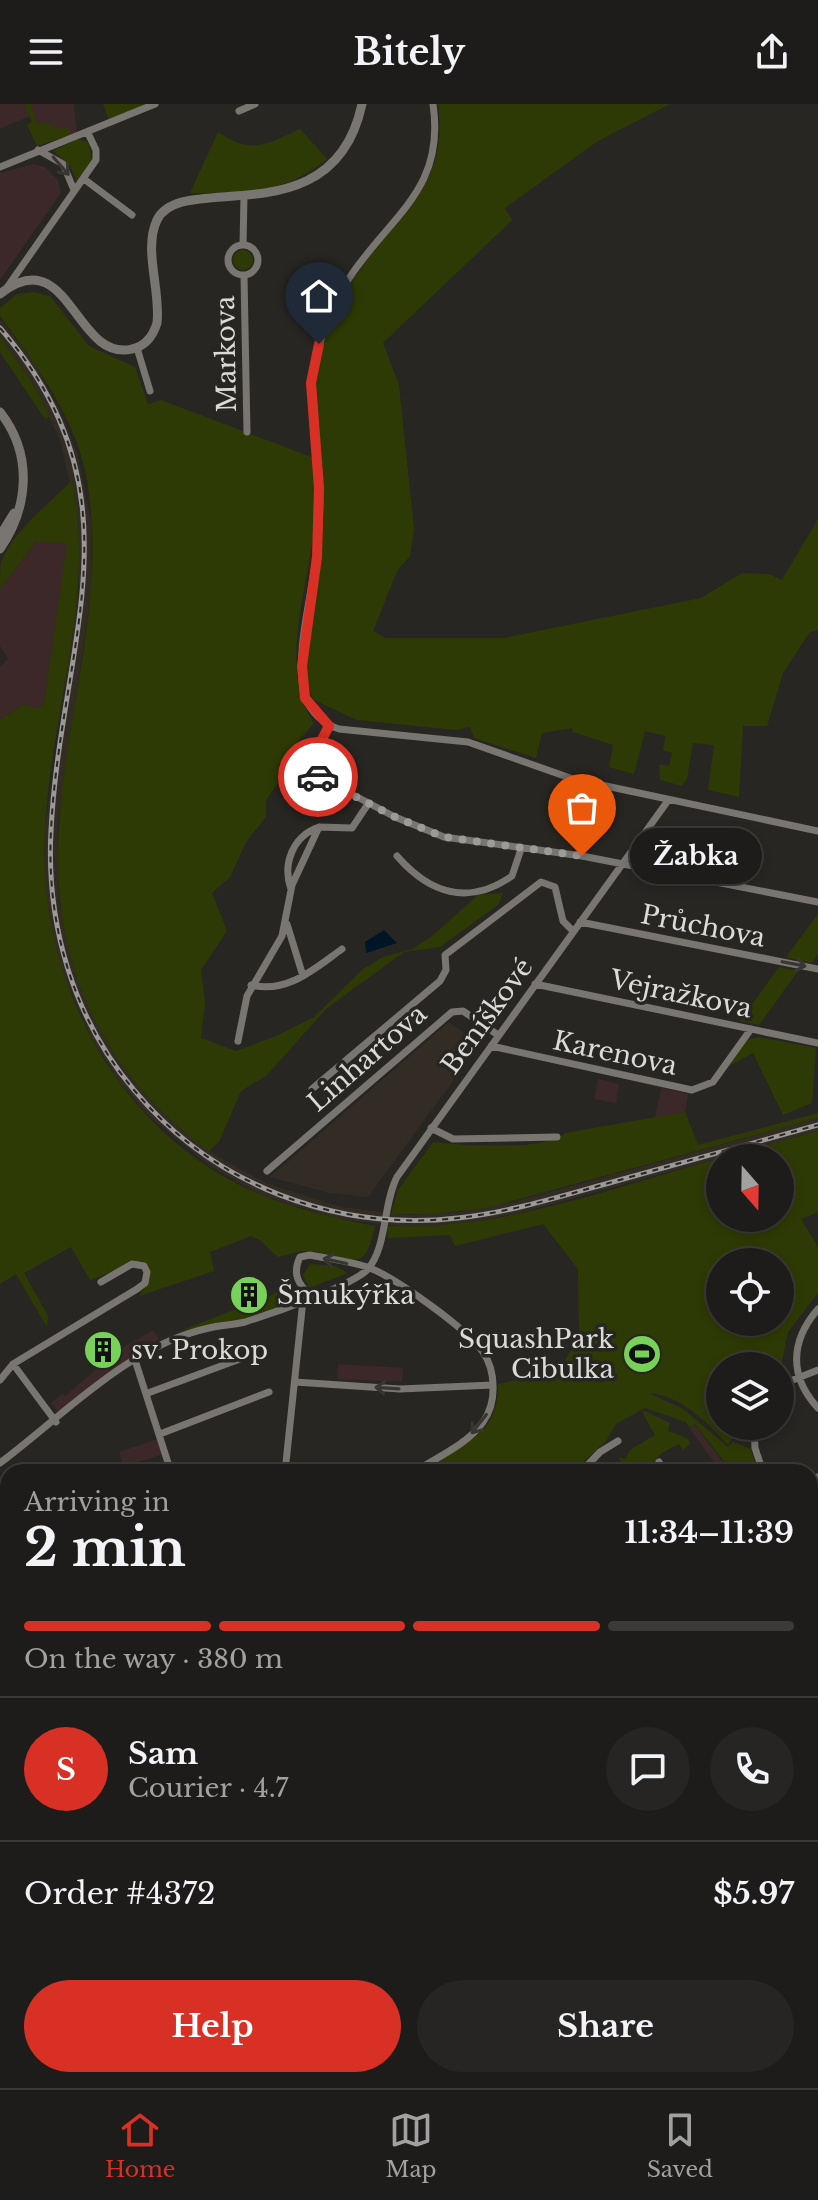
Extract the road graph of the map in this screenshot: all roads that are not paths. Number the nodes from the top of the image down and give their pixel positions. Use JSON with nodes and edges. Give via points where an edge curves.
{"nodes":[{"id":1,"x":155,"y":104,"type":"edge"},
{"id":2,"x":255,"y":104,"type":"edge"},
{"id":3,"x":362,"y":104,"type":"edge"},
{"id":4,"x":433,"y":104,"type":"edge"},
{"id":5,"x":239,"y":111,"type":"dead end"},
{"id":6,"x":88,"y":133,"type":"junction"},
{"id":7,"x":38,"y":150,"type":"junction"},
{"id":8,"x":0,"y":167,"type":"edge"},
{"id":9,"x":84,"y":179,"type":"junction"},
{"id":10,"x":74,"y":190,"type":"junction"},
{"id":11,"x":244,"y":197,"type":"junction"},
{"id":12,"x":132,"y":215,"type":"dead end"},
{"id":13,"x":243,"y":245,"type":"junction"},
{"id":14,"x":244,"y":276,"type":"junction"},
{"id":15,"x":2,"y":292,"type":"edge"},
{"id":16,"x":137,"y":348,"type":"junction"},
{"id":17,"x":150,"y":391,"type":"dead end"},
{"id":18,"x":0,"y":412,"type":"edge"},
{"id":19,"x":247,"y":432,"type":"dead end"},
{"id":20,"x":23,"y":483,"type":"junction"},
{"id":21,"x":0,"y":536,"type":"edge"},
{"id":22,"x":0,"y":549,"type":"edge"},
{"id":23,"x":329,"y":726,"type":"junction"},
{"id":24,"x":667,"y":802,"type":"junction"},
{"id":25,"x":368,"y":804,"type":"junction"},
{"id":26,"x":319,"y":827,"type":"junction"},
{"id":27,"x":818,"y":831,"type":"edge"},
{"id":28,"x":521,"y":849,"type":"junction"},
{"id":29,"x":397,"y":856,"type":"dead end"},
{"id":30,"x":623,"y":864,"type":"junction"},
{"id":31,"x":291,"y":889,"type":"junction"},
{"id":32,"x":818,"y":902,"type":"edge"},
{"id":33,"x":287,"y":922,"type":"junction"},
{"id":34,"x":580,"y":922,"type":"junction"},
{"id":35,"x":573,"y":931,"type":"junction"},
{"id":36,"x":342,"y":949,"type":"dead end"},
{"id":37,"x":818,"y":969,"type":"edge"},
{"id":38,"x":303,"y":976,"type":"junction"},
{"id":39,"x":535,"y":984,"type":"junction"},
{"id":40,"x":251,"y":985,"type":"junction"},
{"id":41,"x":751,"y":1029,"type":"junction"},
{"id":42,"x":498,"y":1035,"type":"junction"},
{"id":43,"x":238,"y":1041,"type":"dead end"},
{"id":44,"x":818,"y":1043,"type":"edge"},
{"id":45,"x":491,"y":1046,"type":"junction"},
{"id":46,"x":312,"y":1089,"type":"dead end"},
{"id":47,"x":431,"y":1128,"type":"junction"},
{"id":48,"x":557,"y":1137,"type":"dead end"},
{"id":49,"x":267,"y":1171,"type":"dead end"},
{"id":50,"x":369,"y":1268,"type":"junction"},
{"id":51,"x":101,"y":1282,"type":"dead end"},
{"id":52,"x":307,"y":1298,"type":"junction"},
{"id":53,"x":818,"y":1309,"type":"edge"},
{"id":54,"x":248,"y":1356,"type":"dead end"},
{"id":55,"x":134,"y":1357,"type":"junction"},
{"id":56,"x":13,"y":1364,"type":"junction"},
{"id":57,"x":818,"y":1370,"type":"edge"},
{"id":58,"x":797,"y":1377,"type":"junction"},
{"id":59,"x":794,"y":1378,"type":"edge"},
{"id":60,"x":0,"y":1380,"type":"edge"},
{"id":61,"x":295,"y":1382,"type":"junction"},
{"id":62,"x":493,"y":1385,"type":"junction"},
{"id":63,"x":269,"y":1392,"type":"dead end"},
{"id":64,"x":148,"y":1393,"type":"junction"},
{"id":65,"x":818,"y":1408,"type":"edge"},
{"id":66,"x":56,"y":1422,"type":"junction"},
{"id":67,"x":160,"y":1434,"type":"junction"},
{"id":68,"x":755,"y":1440,"type":"edge"},
{"id":69,"x":618,"y":1441,"type":"dead end"},
{"id":70,"x":0,"y":1463,"type":"edge"},
{"id":71,"x":169,"y":1464,"type":"edge"},
{"id":72,"x":284,"y":1464,"type":"edge"},
{"id":73,"x":425,"y":1464,"type":"edge"},
{"id":74,"x":589,"y":1464,"type":"edge"},
{"id":75,"x":760,"y":1464,"type":"edge"}],
"edges":[{"from":1,"to":6,"type":"street"},
{"from":2,"to":5,"type":"street"},
{"from":3,"to":11,"type":"street","via":[[347,140],[320,171],[281,192]]},
{"from":4,"to":23,"type":"street","via":[[435,136],[426,180],[352,273],[319,344],[311,383],[318,464],[317,557],[302,666],[305,698]]},
{"from":6,"to":7,"type":"street"},
{"from":6,"to":9,"type":"street","via":[[96,160]]},
{"from":7,"to":8,"type":"street"},
{"from":7,"to":10,"type":"street","one_way":true,"via":[[63,164]]},
{"from":9,"to":10,"type":"street"},
{"from":9,"to":12,"type":"street"},
{"from":10,"to":15,"type":"street"},
{"from":11,"to":13,"type":"street","name":"Markova"},
{"from":11,"to":16,"type":"street","via":[[183,199],[162,212],[153,233],[157,323]]},
{"from":13,"to":14,"type":"street","name":"Markova","via":[[256,251],[259,260]]},
{"from":13,"to":14,"type":"street","name":"Markova","via":[[234,248],[228,261],[231,270]]},
{"from":14,"to":19,"type":"street","name":"Markova"},
{"from":15,"to":16,"type":"street","via":[[27,280],[48,285],[62,293],[102,344],[119,350]]},
{"from":16,"to":17,"type":"street"},
{"from":18,"to":20,"type":"street","via":[[21,453]]},
{"from":20,"to":21,"type":"street"},
{"from":20,"to":22,"type":"street","via":[[18,518]]},
{"from":23,"to":24,"type":"street","via":[[468,742],[573,779]]},
{"from":23,"to":25,"type":"street","via":[[310,760],[310,772]]},
{"from":24,"to":27,"type":"street"},
{"from":24,"to":30,"type":"street","name":"Beníškové"},
{"from":25,"to":26,"type":"street","via":[[347,830]]},
{"from":25,"to":28,"type":"street","via":[[444,837]]},
{"from":26,"to":31,"type":"street"},
{"from":26,"to":31,"type":"street","via":[[292,850],[287,872]]},
{"from":28,"to":29,"type":"street","via":[[512,876],[476,894],[434,887]]},
{"from":28,"to":30,"type":"street"},
{"from":30,"to":32,"type":"street"},
{"from":30,"to":34,"type":"street","name":"Beníškové"},
{"from":31,"to":33,"type":"street"},
{"from":33,"to":38,"type":"street"},
{"from":33,"to":40,"type":"street"},
{"from":34,"to":35,"type":"street","name":"Beníškové"},
{"from":34,"to":37,"type":"street","name":"Průchova","one_way":true},
{"from":35,"to":39,"type":"street","name":"Beníškové"},
{"from":35,"to":46,"type":"street","via":[[563,921],[554,884],[541,882],[445,955],[440,981]]},
{"from":36,"to":38,"type":"street"},
{"from":38,"to":40,"type":"street","via":[[280,987]]},
{"from":39,"to":41,"type":"street","name":"Vejražkova"},
{"from":39,"to":42,"type":"street","name":"Beníškové"},
{"from":40,"to":43,"type":"street"},
{"from":41,"to":44,"type":"street","name":"Vejražkova"},
{"from":41,"to":45,"type":"street","name":"Karenova","via":[[713,1082],[692,1090]]},
{"from":42,"to":45,"type":"street","name":"Beníškové"},
{"from":42,"to":49,"type":"street","name":"Linhartova","via":[[463,1011],[452,1012]]},
{"from":45,"to":47,"type":"street","name":"Beníškové"},
{"from":47,"to":48,"type":"street","via":[[453,1139]]},
{"from":47,"to":50,"type":"street","name":"Beníškové","via":[[397,1177]]},
{"from":50,"to":52,"type":"street"},
{"from":50,"to":52,"type":"street","one_way":true,"via":[[300,1257],[296,1274]]},
{"from":50,"to":62,"type":"street","via":[[408,1289],[473,1342],[484,1354]]},
{"from":51,"to":56,"type":"street","via":[[132,1264],[147,1272],[137,1289]]},
{"from":52,"to":55,"type":"street","via":[[243,1322],[177,1337]]},
{"from":52,"to":61,"type":"street"},
{"from":53,"to":58,"type":"street","via":[[798,1340]]},
{"from":54,"to":64,"type":"street"},
{"from":55,"to":64,"type":"street"},
{"from":55,"to":66,"type":"street"},
{"from":56,"to":60,"type":"street"},
{"from":56,"to":66,"type":"street"},
{"from":57,"to":58,"type":"street"},
{"from":58,"to":59,"type":"street"},
{"from":58,"to":65,"type":"street"},
{"from":62,"to":61,"type":"street","one_way":true,"via":[[400,1389]]},
{"from":61,"to":72,"type":"street"},
{"from":62,"to":73,"type":"street","one_way":true,"via":[[492,1405],[478,1427]]},
{"from":63,"to":67,"type":"street"},
{"from":64,"to":67,"type":"street"},
{"from":66,"to":70,"type":"street"},
{"from":67,"to":71,"type":"street"},
{"from":68,"to":75,"type":"street"},
{"from":69,"to":74,"type":"street"}]}
